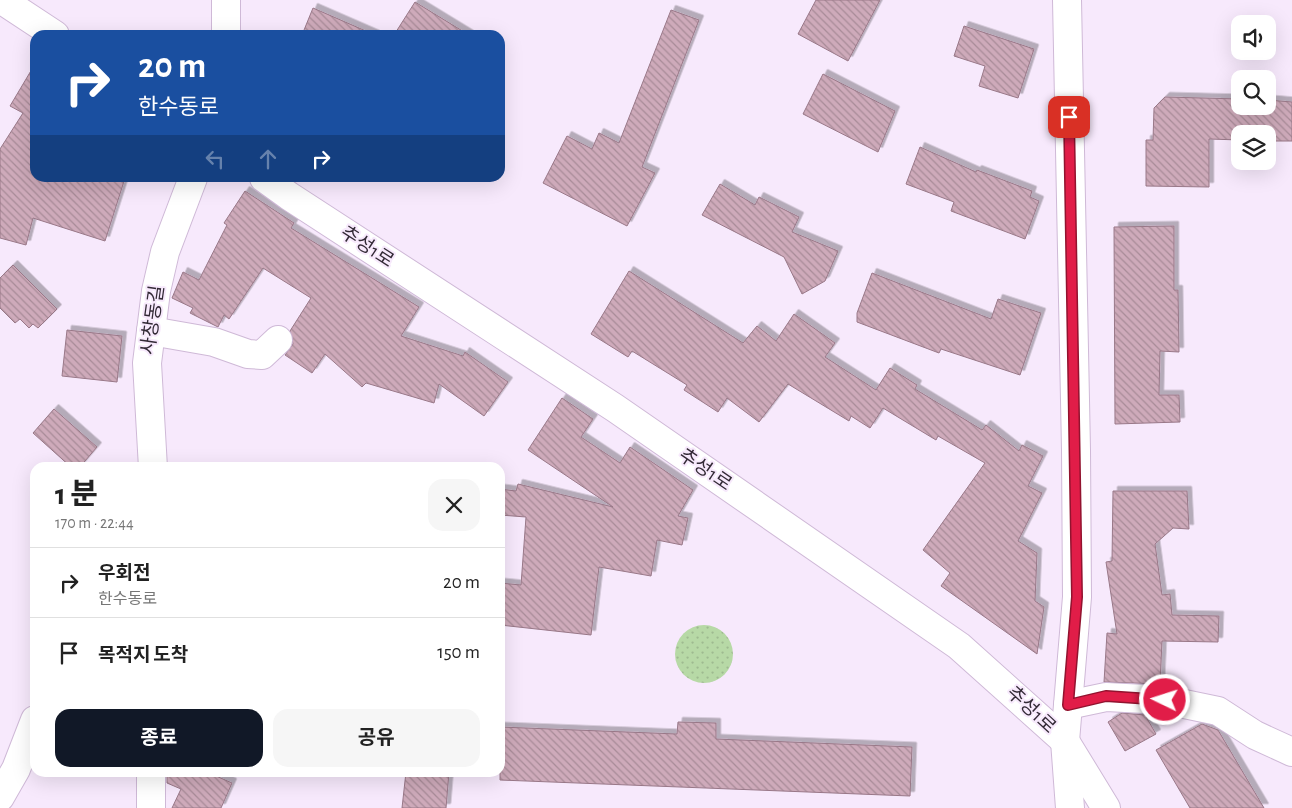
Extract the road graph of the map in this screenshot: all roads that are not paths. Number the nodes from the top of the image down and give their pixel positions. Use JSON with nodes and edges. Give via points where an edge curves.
{"nodes":[{"id":1,"x":2,"y":0,"type":"edge"},
{"id":2,"x":226,"y":0,"type":"edge"},
{"id":3,"x":1067,"y":0,"type":"edge"},
{"id":4,"x":47,"y":30,"type":"edge"},
{"id":5,"x":226,"y":30,"type":"edge"},
{"id":6,"x":191,"y":182,"type":"edge"},
{"id":7,"x":270,"y":182,"type":"edge"},
{"id":8,"x":151,"y":331,"type":"junction"},
{"id":9,"x":278,"y":340,"type":"dead end"},
{"id":10,"x":153,"y":440,"type":"junction"},
{"id":11,"x":139,"y":462,"type":"edge"},
{"id":12,"x":153,"y":462,"type":"edge"},
{"id":13,"x":1068,"y":705,"type":"junction"},
{"id":14,"x":30,"y":733,"type":"edge"},
{"id":15,"x":1065,"y":742,"type":"junction"},
{"id":16,"x":1292,"y":752,"type":"edge"},
{"id":17,"x":151,"y":777,"type":"edge"},
{"id":18,"x":0,"y":797,"type":"edge"},
{"id":19,"x":151,"y":808,"type":"edge"},
{"id":20,"x":1070,"y":808,"type":"edge"},
{"id":21,"x":1106,"y":808,"type":"edge"}],
"edges":[{"from":1,"to":4,"type":"street"},
{"from":2,"to":5,"type":"street"},
{"from":3,"to":13,"type":"street","via":[[1077,577]]},
{"from":6,"to":8,"type":"street","name":"사창동길","via":[[165,252]]},
{"from":7,"to":15,"type":"street","name":"추성1로","via":[[615,408],[880,590],[959,646]]},
{"from":8,"to":9,"type":"street","via":[[214,342],[248,354],[262,355]]},
{"from":8,"to":10,"type":"street","name":"사창동길","via":[[147,363]]},
{"from":10,"to":11,"type":"street"},
{"from":10,"to":12,"type":"street","name":"사창동길"},
{"from":13,"to":15,"type":"street"},
{"from":13,"to":16,"type":"street","via":[[1106,696],[1165,700],[1218,711],[1255,735]]},
{"from":14,"to":18,"type":"street","via":[[16,769]]},
{"from":15,"to":20,"type":"street"},
{"from":15,"to":21,"type":"street","name":"추성1로"},
{"from":17,"to":19,"type":"street"}]}
